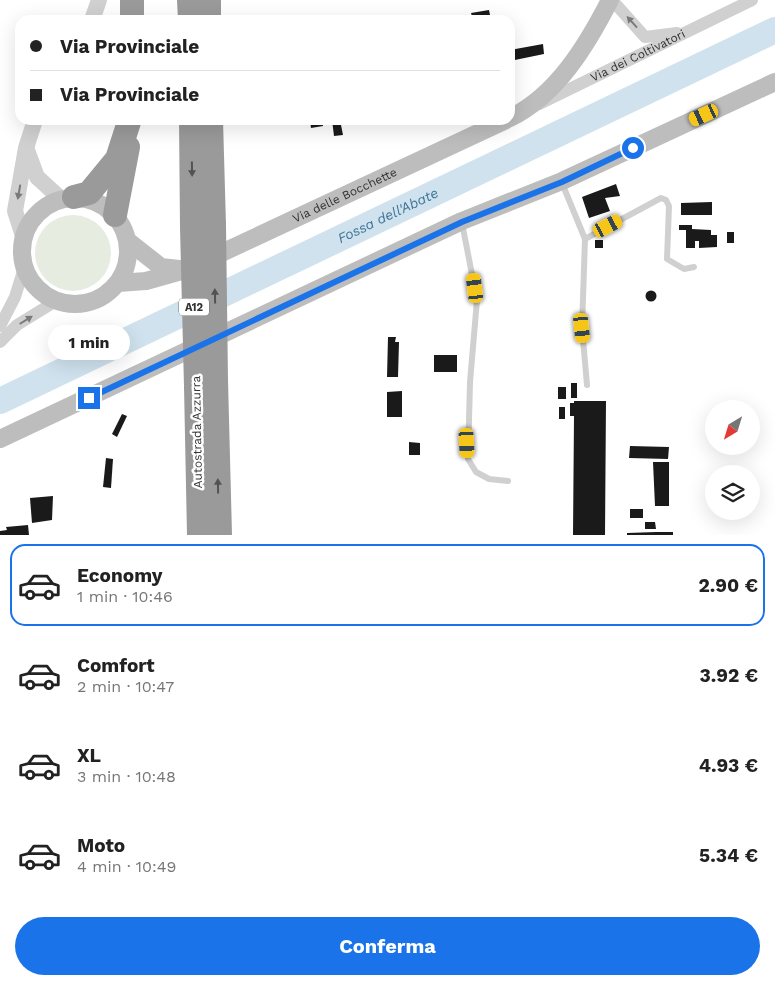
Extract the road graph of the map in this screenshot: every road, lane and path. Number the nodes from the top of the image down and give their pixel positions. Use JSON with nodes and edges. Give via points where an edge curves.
{"nodes":[{"id":1,"x":99,"y":0,"type":"edge"},
{"id":2,"x":132,"y":0,"type":"edge"},
{"id":3,"x":189,"y":0,"type":"edge"},
{"id":4,"x":209,"y":0,"type":"edge"},
{"id":5,"x":611,"y":0,"type":"edge"},
{"id":6,"x":752,"y":0,"type":"edge"},
{"id":7,"x":94,"y":15,"type":"edge"},
{"id":8,"x":132,"y":15,"type":"edge"},
{"id":9,"x":190,"y":15,"type":"edge"},
{"id":10,"x":209,"y":15,"type":"edge"},
{"id":11,"x":689,"y":32,"type":"junction"},
{"id":12,"x":775,"y":82,"type":"edge"},
{"id":13,"x":517,"y":115,"type":"edge"},
{"id":14,"x":33,"y":125,"type":"edge"},
{"id":15,"x":128,"y":125,"type":"edge"},
{"id":16,"x":129,"y":125,"type":"edge"},
{"id":17,"x":192,"y":125,"type":"edge"},
{"id":18,"x":211,"y":125,"type":"edge"},
{"id":19,"x":495,"y":125,"type":"edge"},
{"id":20,"x":26,"y":148,"type":"junction"},
{"id":21,"x":562,"y":182,"type":"junction"},
{"id":22,"x":67,"y":198,"type":"junction"},
{"id":23,"x":115,"y":215,"type":"junction"},
{"id":24,"x":462,"y":222,"type":"junction"},
{"id":25,"x":203,"y":226,"type":"junction"},
{"id":26,"x":23,"y":236,"type":"junction"},
{"id":27,"x":585,"y":239,"type":"junction"},
{"id":28,"x":128,"y":241,"type":"junction"},
{"id":29,"x":694,"y":267,"type":"dead end"},
{"id":30,"x":24,"y":268,"type":"junction"},
{"id":31,"x":185,"y":270,"type":"junction"},
{"id":32,"x":118,"y":283,"type":"junction"},
{"id":33,"x":56,"y":301,"type":"junction"},
{"id":34,"x":0,"y":326,"type":"edge"},
{"id":35,"x":0,"y":342,"type":"edge"},
{"id":36,"x":206,"y":383,"type":"junction"},
{"id":37,"x":587,"y":385,"type":"dead end"},
{"id":38,"x":0,"y":440,"type":"edge"},
{"id":39,"x":508,"y":481,"type":"dead end"},
{"id":40,"x":199,"y":535,"type":"edge"},
{"id":41,"x":220,"y":535,"type":"edge"}],
"edges":[{"from":1,"to":7,"type":"street"},
{"from":2,"to":8,"type":"highway"},
{"from":3,"to":9,"type":"highway"},
{"from":4,"to":10,"type":"highway"},
{"from":11,"to":5,"type":"street","one_way":true,"via":[[645,37]]},
{"from":5,"to":13,"type":"main road","via":[[589,41],[560,78]]},
{"from":6,"to":11,"type":"street","name":"Via dei Coltivatori"},
{"from":11,"to":13,"type":"street","name":"Via dei Coltivatori"},
{"from":12,"to":21,"type":"main road"},
{"from":14,"to":20,"type":"street"},
{"from":15,"to":22,"type":"highway","via":[[118,159],[89,192]]},
{"from":16,"to":23,"type":"highway","via":[[126,162]]},
{"from":17,"to":25,"type":"highway","name":"Autostrada Azzurra","number":"A12","one_way":true},
{"from":18,"to":25,"type":"highway","name":"Autostrada Azzurra","number":"A12"},
{"from":19,"to":31,"type":"main road","name":"Via delle Bocchette"},
{"from":20,"to":22,"type":"street","via":[[37,177]]},
{"from":20,"to":26,"type":"street","one_way":true,"via":[[16,210]]},
{"from":21,"to":24,"type":"main road"},
{"from":21,"to":27,"type":"lane"},
{"from":22,"to":23,"type":"main road","via":[[89,199]]},
{"from":22,"to":26,"type":"main road","via":[[44,207],[31,220]]},
{"from":23,"to":28,"type":"main road"},
{"from":24,"to":38,"type":"main road"},
{"from":24,"to":39,"type":"lane","via":[[476,300],[468,459],[476,472],[489,479]]},
{"from":25,"to":36,"type":"highway","name":"Autostrada Azzurra","number":"A12","bridge":true},
{"from":26,"to":30,"type":"main road"},
{"from":27,"to":29,"type":"lane","via":[[661,198],[669,206],[667,259],[684,269]]},
{"from":27,"to":37,"type":"lane","via":[[582,328]]},
{"from":28,"to":31,"type":"main road","via":[[161,267]]},
{"from":28,"to":32,"type":"main road","via":[[129,256]]},
{"from":30,"to":33,"type":"main road","via":[[42,294]]},
{"from":30,"to":34,"type":"street","via":[[15,297]]},
{"from":31,"to":32,"type":"main road","name":"Via delle Bocchette","via":[[146,281]]},
{"from":32,"to":33,"type":"main road","via":[[97,300],[83,304]]},
{"from":35,"to":33,"type":"street","one_way":true,"via":[[17,326]]},
{"from":36,"to":40,"type":"highway","name":"Autostrada Azzurra","number":"A12"},
{"from":41,"to":36,"type":"highway","name":"Autostrada Azzurra","number":"A12","one_way":true}]}
